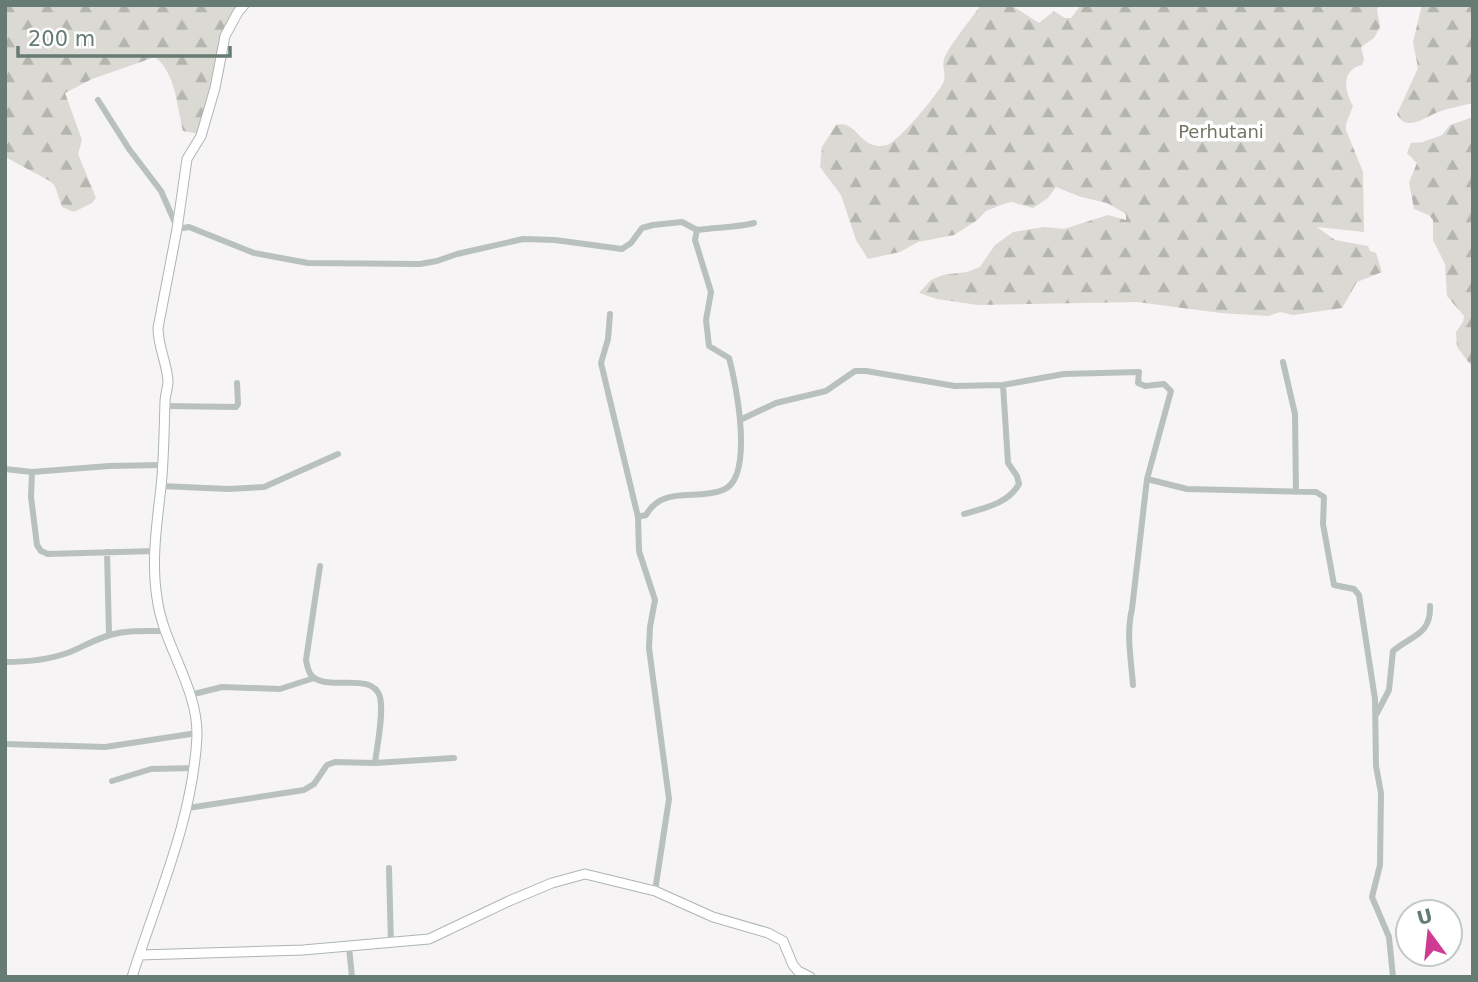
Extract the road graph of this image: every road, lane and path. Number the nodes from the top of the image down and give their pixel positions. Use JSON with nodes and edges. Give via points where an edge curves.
{"nodes":[{"id":1,"x":244,"y":5,"type":"edge"},
{"id":2,"x":98,"y":100,"type":"dead end"},
{"id":3,"x":754,"y":223,"type":"dead end"},
{"id":4,"x":177,"y":227,"type":"junction"},
{"id":5,"x":697,"y":230,"type":"junction"},
{"id":6,"x":610,"y":314,"type":"dead end"},
{"id":7,"x":1283,"y":362,"type":"dead end"},
{"id":8,"x":237,"y":383,"type":"dead end"},
{"id":9,"x":1003,"y":385,"type":"junction"},
{"id":10,"x":164,"y":406,"type":"junction"},
{"id":11,"x":740,"y":420,"type":"junction"},
{"id":12,"x":338,"y":454,"type":"dead end"},
{"id":13,"x":162,"y":466,"type":"junction"},
{"id":14,"x":5,"y":469,"type":"edge"},
{"id":15,"x":32,"y":472,"type":"junction"},
{"id":16,"x":1147,"y":479,"type":"junction"},
{"id":17,"x":161,"y":486,"type":"junction"},
{"id":18,"x":1296,"y":492,"type":"junction"},
{"id":19,"x":964,"y":514,"type":"dead end"},
{"id":20,"x":638,"y":517,"type":"junction"},
{"id":21,"x":155,"y":551,"type":"junction"},
{"id":22,"x":107,"y":552,"type":"junction"},
{"id":23,"x":320,"y":566,"type":"dead end"},
{"id":24,"x":1430,"y":606,"type":"dead end"},
{"id":25,"x":165,"y":631,"type":"junction"},
{"id":26,"x":109,"y":635,"type":"junction"},
{"id":27,"x":5,"y":662,"type":"edge"},
{"id":28,"x":314,"y":678,"type":"junction"},
{"id":29,"x":1133,"y":685,"type":"dead end"},
{"id":30,"x":190,"y":695,"type":"junction"},
{"id":31,"x":1376,"y":715,"type":"junction"},
{"id":32,"x":197,"y":733,"type":"junction"},
{"id":33,"x":5,"y":744,"type":"edge"},
{"id":34,"x":454,"y":758,"type":"dead end"},
{"id":35,"x":375,"y":763,"type":"junction"},
{"id":36,"x":193,"y":768,"type":"junction"},
{"id":37,"x":112,"y":781,"type":"dead end"},
{"id":38,"x":188,"y":808,"type":"junction"},
{"id":39,"x":389,"y":868,"type":"dead end"},
{"id":40,"x":655,"y":891,"type":"junction"},
{"id":41,"x":391,"y":944,"type":"junction"},
{"id":42,"x":349,"y":947,"type":"junction"},
{"id":43,"x":139,"y":955,"type":"junction"},
{"id":44,"x":132,"y":977,"type":"edge"},
{"id":45,"x":352,"y":977,"type":"edge"},
{"id":46,"x":810,"y":977,"type":"edge"},
{"id":47,"x":1393,"y":977,"type":"edge"}],
"edges":[{"from":1,"to":4,"type":"street","via":[[225,36],[201,136],[187,159]]},
{"from":2,"to":4,"type":"street","via":[[161,191]]},
{"from":3,"to":5,"type":"street"},
{"from":4,"to":5,"type":"street","via":[[189,227],[254,253],[308,263],[350,264],[420,264],[523,239],[622,249],[642,228],[653,225],[682,222]]},
{"from":4,"to":10,"type":"street","via":[[158,328],[167,379]]},
{"from":5,"to":11,"type":"street","via":[[695,240],[710,292],[709,346],[729,358]]},
{"from":6,"to":20,"type":"street","via":[[601,363]]},
{"from":7,"to":18,"type":"street","via":[[1295,414]]},
{"from":8,"to":10,"type":"street","via":[[236,407]]},
{"from":9,"to":11,"type":"street","via":[[955,386],[855,371],[826,391],[776,402]]},
{"from":9,"to":16,"type":"street","via":[[1065,374],[1124,371],[1139,372],[1138,383],[1145,386],[1164,384],[1171,391]]},
{"from":9,"to":19,"type":"street","via":[[1008,463],[1019,484],[995,505]]},
{"from":10,"to":13,"type":"street"},
{"from":11,"to":20,"type":"street","via":[[741,456],[732,485],[725,490],[665,497]]},
{"from":12,"to":17,"type":"street","via":[[264,486]]},
{"from":13,"to":15,"type":"street"},
{"from":13,"to":17,"type":"street"},
{"from":14,"to":15,"type":"street"},
{"from":15,"to":22,"type":"street","via":[[31,497],[41,551]]},
{"from":16,"to":18,"type":"street","via":[[1187,489]]},
{"from":16,"to":29,"type":"street","via":[[1127,629]]},
{"from":17,"to":21,"type":"street"},
{"from":18,"to":31,"type":"street","via":[[1316,492],[1324,497],[1323,524],[1334,585],[1359,594]]},
{"from":20,"to":40,"type":"street","via":[[639,551],[655,600],[649,648],[669,799]]},
{"from":21,"to":22,"type":"street"},
{"from":21,"to":25,"type":"street","via":[[154,583]]},
{"from":22,"to":26,"type":"street"},
{"from":23,"to":28,"type":"street","via":[[306,660]]},
{"from":24,"to":31,"type":"street","via":[[1426,628],[1393,651],[1389,690]]},
{"from":25,"to":26,"type":"street"},
{"from":25,"to":30,"type":"street"},
{"from":26,"to":27,"type":"street","via":[[53,656]]},
{"from":28,"to":30,"type":"street","via":[[279,689],[222,687]]},
{"from":28,"to":35,"type":"street","via":[[368,684],[377,691],[381,703]]},
{"from":30,"to":32,"type":"street"},
{"from":31,"to":47,"type":"street","via":[[1381,835],[1372,897],[1389,937]]},
{"from":32,"to":33,"type":"street","via":[[105,747]]},
{"from":32,"to":36,"type":"street"},
{"from":34,"to":35,"type":"street"},
{"from":35,"to":38,"type":"street","via":[[330,763],[304,790]]},
{"from":36,"to":37,"type":"street","via":[[151,769]]},
{"from":36,"to":38,"type":"street"},
{"from":38,"to":43,"type":"street"},
{"from":39,"to":41,"type":"street"},
{"from":40,"to":41,"type":"street","via":[[585,874],[572,876],[433,938]]},
{"from":40,"to":46,"type":"street","via":[[713,917],[778,938],[793,965]]},
{"from":41,"to":42,"type":"street"},
{"from":42,"to":43,"type":"street"},
{"from":42,"to":45,"type":"street"},
{"from":43,"to":44,"type":"street"}]}
